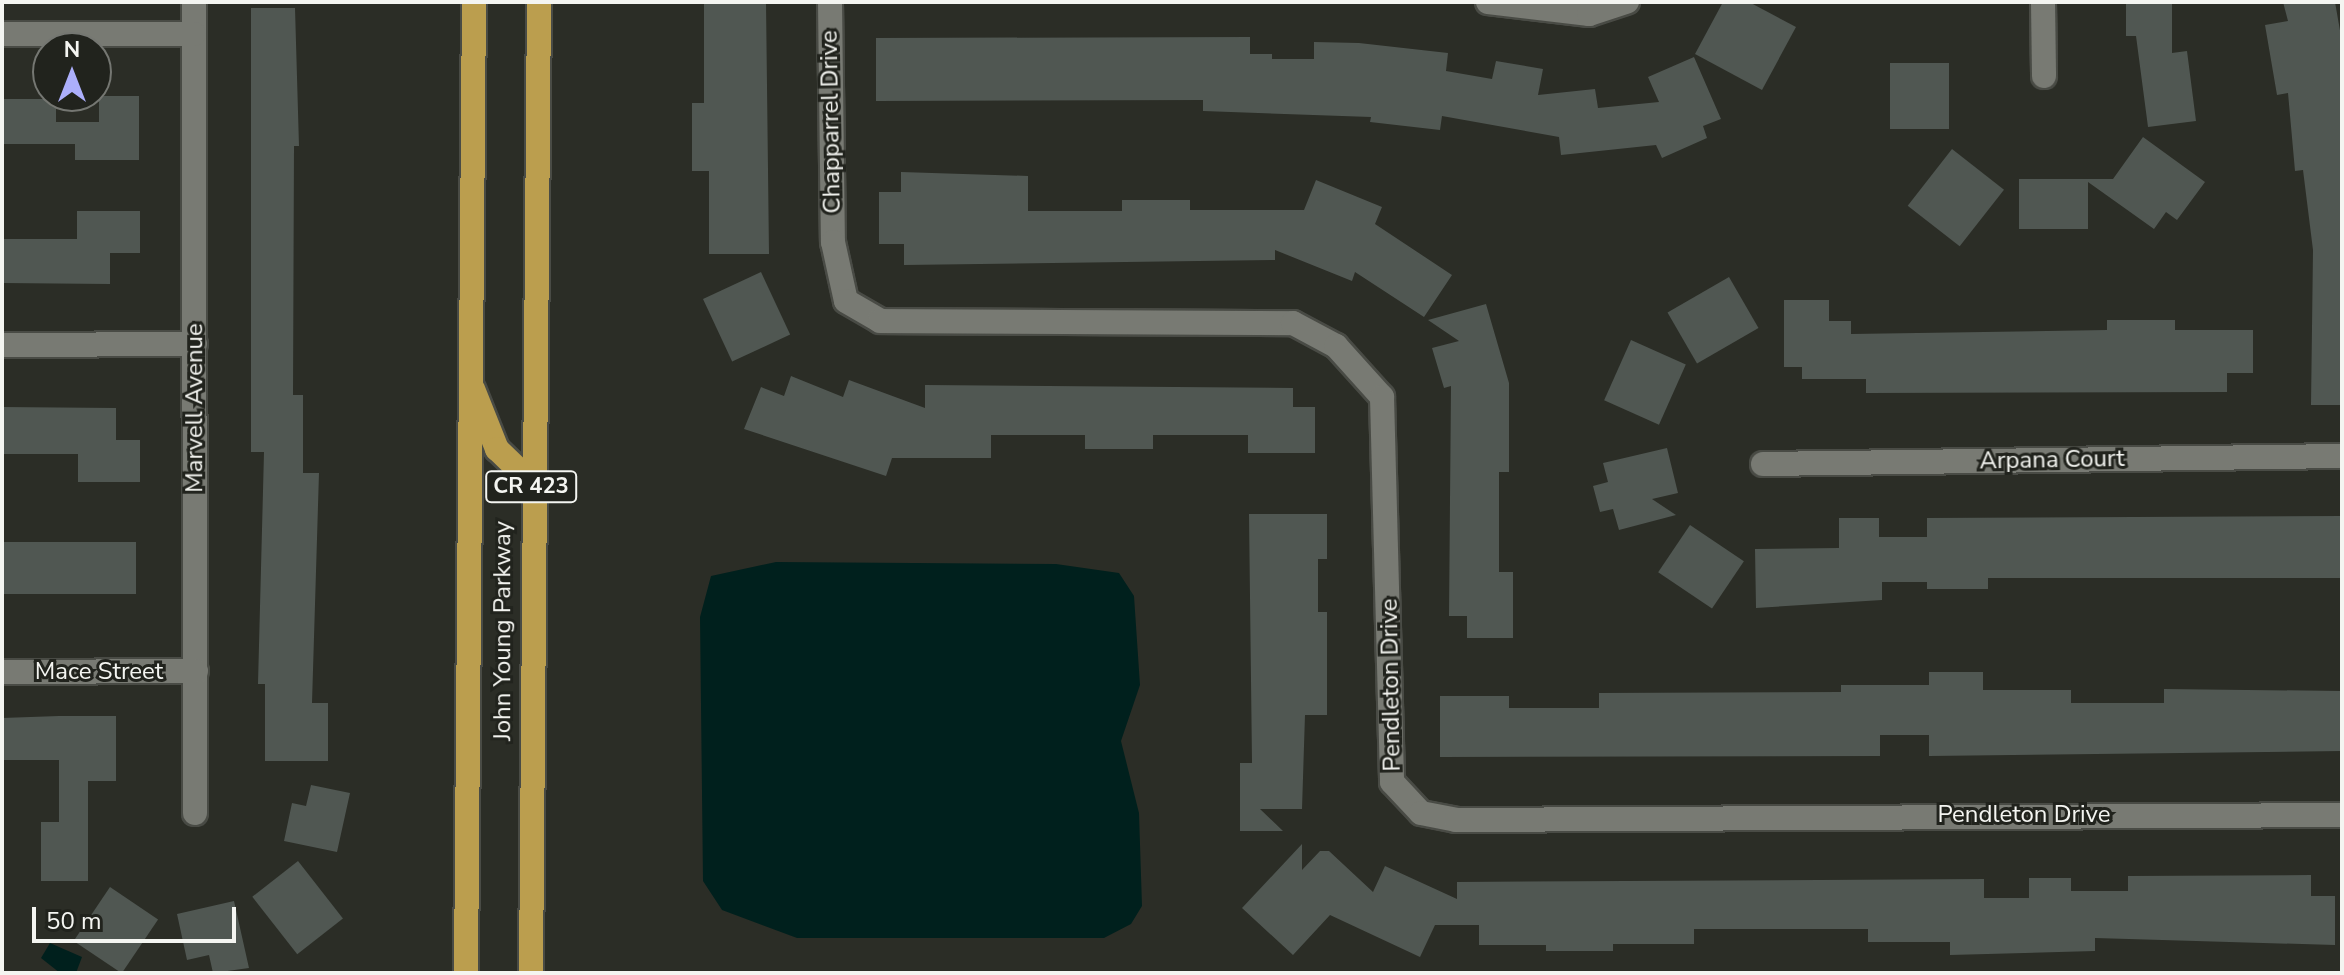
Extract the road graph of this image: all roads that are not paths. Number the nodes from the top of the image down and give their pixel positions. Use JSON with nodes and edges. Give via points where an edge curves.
{"nodes":[{"id":1,"x":194,"y":2,"type":"edge"},
{"id":2,"x":474,"y":2,"type":"edge"},
{"id":3,"x":539,"y":2,"type":"edge"},
{"id":4,"x":830,"y":2,"type":"edge"},
{"id":5,"x":1488,"y":2,"type":"edge"},
{"id":6,"x":1627,"y":2,"type":"edge"},
{"id":7,"x":2043,"y":2,"type":"edge"},
{"id":8,"x":2,"y":34,"type":"edge"},
{"id":9,"x":194,"y":34,"type":"junction"},
{"id":10,"x":2044,"y":76,"type":"dead end"},
{"id":11,"x":833,"y":242,"type":"joint"},
{"id":12,"x":195,"y":344,"type":"junction"},
{"id":13,"x":2,"y":345,"type":"edge"},
{"id":14,"x":468,"y":375,"type":"junction"},
{"id":15,"x":2342,"y":456,"type":"edge"},
{"id":16,"x":1763,"y":464,"type":"dead end"},
{"id":17,"x":531,"y":482,"type":"junction"},
{"id":18,"x":196,"y":671,"type":"junction"},
{"id":19,"x":2,"y":672,"type":"edge"},
{"id":20,"x":195,"y":813,"type":"dead end"},
{"id":21,"x":2342,"y":815,"type":"edge"},
{"id":22,"x":466,"y":973,"type":"edge"},
{"id":23,"x":531,"y":973,"type":"edge"}],
"edges":[{"from":1,"to":9,"type":"street","name":"Marvell Avenue"},
{"from":2,"to":14,"type":"highway","name":"John Young Parkway","number":"CR 423"},
{"from":3,"to":17,"type":"highway","name":"John Young Parkway","number":"CR 423"},
{"from":4,"to":11,"type":"street","name":"Chapparrel Drive"},
{"from":5,"to":6,"type":"street","via":[[1589,14]]},
{"from":7,"to":10,"type":"street"},
{"from":8,"to":9,"type":"street"},
{"from":9,"to":12,"type":"street","name":"Marvell Avenue"},
{"from":11,"to":21,"type":"street","name":"Pendleton Drive","via":[[846,301],[880,321],[1293,323],[1336,346],[1382,397],[1392,782],[1421,813],[1456,820]]},
{"from":12,"to":13,"type":"street"},
{"from":12,"to":18,"type":"street","name":"Marvell Avenue"},
{"from":14,"to":17,"type":"highway","via":[[497,449]]},
{"from":14,"to":22,"type":"highway","name":"John Young Parkway","number":"CR 423"},
{"from":15,"to":16,"type":"street","name":"Arpana Court"},
{"from":17,"to":23,"type":"highway","name":"John Young Parkway","number":"CR 423"},
{"from":18,"to":19,"type":"street","name":"Mace Street"},
{"from":18,"to":20,"type":"street","name":"Marvell Avenue"}]}
